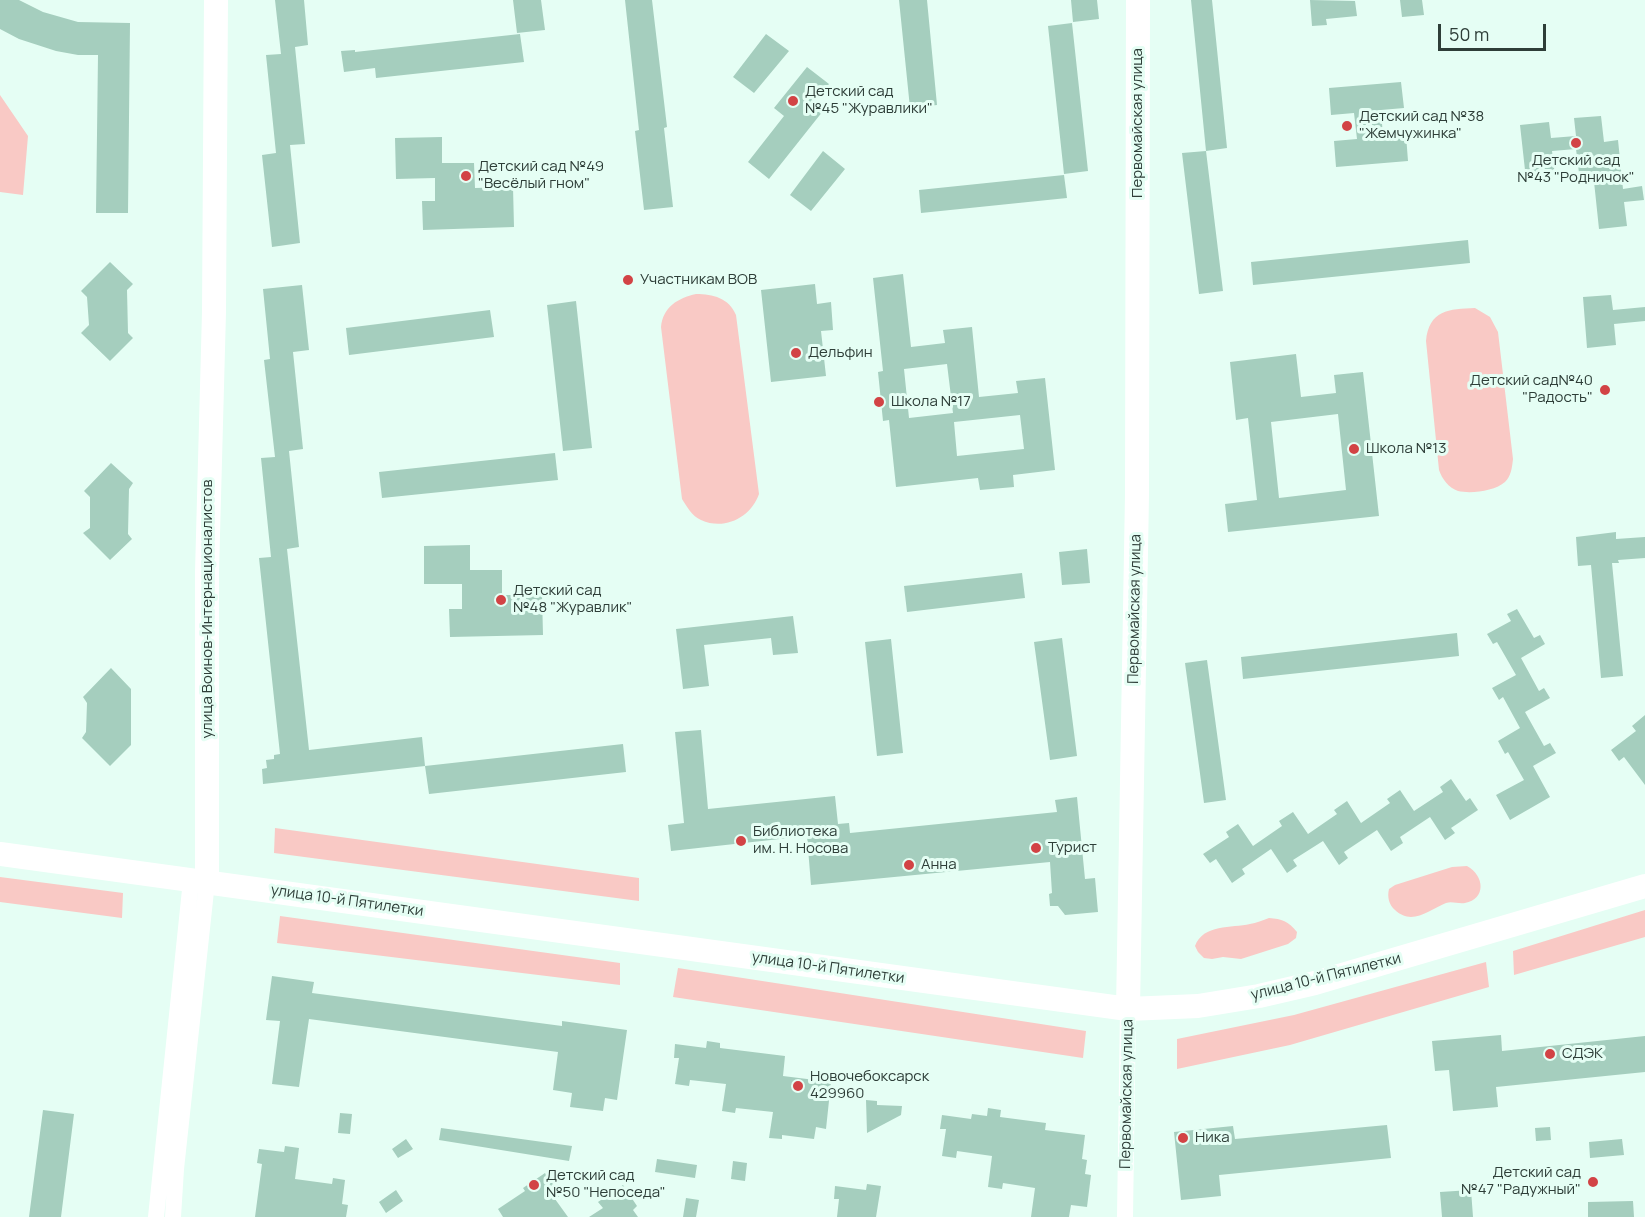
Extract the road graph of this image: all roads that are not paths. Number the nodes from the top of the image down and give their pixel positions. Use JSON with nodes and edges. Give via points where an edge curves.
{"nodes":[{"id":1,"x":1138,"y":0,"type":"edge"},
{"id":2,"x":207,"y":3,"type":"edge"},
{"id":3,"x":0,"y":854,"type":"edge"},
{"id":4,"x":199,"y":881,"type":"junction"},
{"id":5,"x":1645,"y":886,"type":"edge"},
{"id":6,"x":1128,"y":1010,"type":"junction"},
{"id":7,"x":156,"y":1217,"type":"edge"},
{"id":8,"x":173,"y":1217,"type":"edge"},
{"id":9,"x":1125,"y":1217,"type":"edge"}],
"edges":[{"from":1,"to":6,"type":"main road","name":"Первомайская улица","via":[[1137,461]]},
{"from":2,"to":4,"type":"main road","name":"улица Воинов-Интернационалистов","via":[[207,572]]},
{"from":3,"to":4,"type":"main road","name":"улица 10-й Пятилетки"},
{"from":4,"to":6,"type":"main road","name":"улица 10-й Пятилетки"},
{"from":4,"to":7,"type":"street","name":"улица Воинов-Интернационалистов"},
{"from":4,"to":8,"type":"street","name":"улица Воинов-Интернационалистов","via":[[196,1003]]},
{"from":5,"to":6,"type":"main road","name":"улица 10-й Пятилетки","via":[[1315,983],[1198,1006]]},
{"from":6,"to":9,"type":"street","name":"Первомайская улица"}]}
